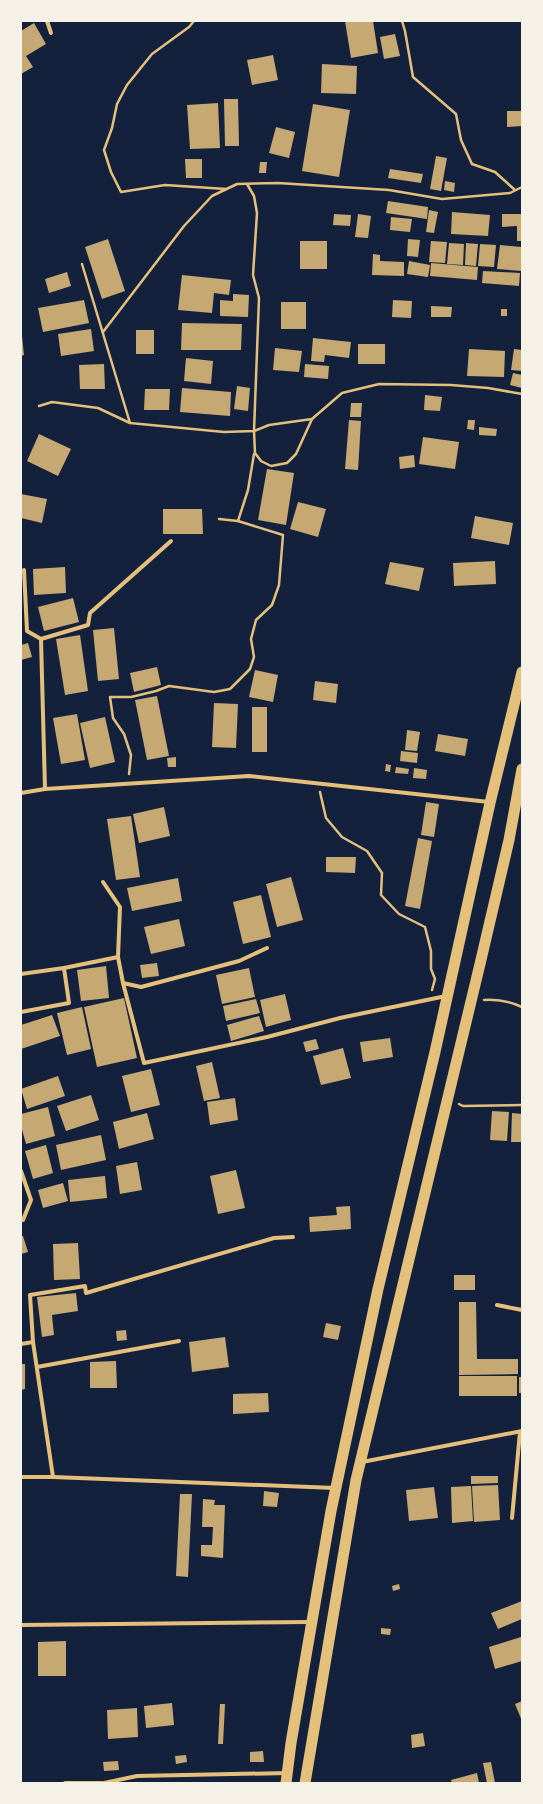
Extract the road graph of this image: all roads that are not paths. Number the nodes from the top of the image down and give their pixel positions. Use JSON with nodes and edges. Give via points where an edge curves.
{"nodes":[{"id":1,"x":46,"y":21,"type":"edge"},
{"id":2,"x":51,"y":33,"type":"dead end"},
{"id":3,"x":171,"y":541,"type":"dead end"},
{"id":4,"x":24,"y":570,"type":"dead end"},
{"id":5,"x":41,"y":639,"type":"junction"},
{"id":6,"x":522,"y":672,"type":"edge"},
{"id":7,"x":522,"y":769,"type":"edge"},
{"id":8,"x":45,"y":789,"type":"junction"},
{"id":9,"x":21,"y":793,"type":"edge"},
{"id":10,"x":490,"y":802,"type":"junction"},
{"id":11,"x":103,"y":882,"type":"dead end"},
{"id":12,"x":267,"y":948,"type":"dead end"},
{"id":13,"x":118,"y":957,"type":"junction"},
{"id":14,"x":64,"y":968,"type":"junction"},
{"id":15,"x":21,"y":974,"type":"edge"},
{"id":16,"x":122,"y":983,"type":"junction"},
{"id":17,"x":447,"y":996,"type":"junction"},
{"id":18,"x":21,"y":1012,"type":"edge"},
{"id":19,"x":21,"y":1172,"type":"edge"},
{"id":20,"x":21,"y":1220,"type":"edge"},
{"id":21,"x":293,"y":1237,"type":"dead end"},
{"id":22,"x":497,"y":1305,"type":"dead end"},
{"id":23,"x":522,"y":1310,"type":"edge"},
{"id":24,"x":179,"y":1341,"type":"dead end"},
{"id":25,"x":33,"y":1342,"type":"junction"},
{"id":26,"x":21,"y":1344,"type":"edge"},
{"id":27,"x":37,"y":1367,"type":"junction"},
{"id":28,"x":521,"y":1431,"type":"edge"},
{"id":29,"x":362,"y":1462,"type":"junction"},
{"id":30,"x":21,"y":1477,"type":"edge"},
{"id":31,"x":53,"y":1477,"type":"junction"},
{"id":32,"x":336,"y":1488,"type":"junction"},
{"id":33,"x":512,"y":1518,"type":"dead end"},
{"id":34,"x":312,"y":1622,"type":"junction"},
{"id":35,"x":21,"y":1625,"type":"edge"},
{"id":36,"x":287,"y":1778,"type":"edge"},
{"id":37,"x":65,"y":1783,"type":"edge"},
{"id":38,"x":103,"y":1783,"type":"edge"},
{"id":39,"x":305,"y":1783,"type":"edge"}],
"edges":[{"from":1,"to":2,"type":"street"},
{"from":3,"to":5,"type":"street","via":[[90,613],[88,625]]},
{"from":4,"to":5,"type":"street","via":[[27,631]]},
{"from":5,"to":8,"type":"street"},
{"from":6,"to":10,"type":"highway"},
{"from":7,"to":29,"type":"highway","via":[[509,840]]},
{"from":8,"to":9,"type":"street"},
{"from":8,"to":10,"type":"street","via":[[249,776]]},
{"from":10,"to":17,"type":"highway"},
{"from":11,"to":13,"type":"street","via":[[120,907]]},
{"from":12,"to":16,"type":"street","via":[[239,961],[141,987]]},
{"from":13,"to":14,"type":"street"},
{"from":13,"to":16,"type":"street"},
{"from":14,"to":15,"type":"street"},
{"from":14,"to":18,"type":"street","via":[[68,1003]]},
{"from":16,"to":17,"type":"street","via":[[144,1064]]},
{"from":17,"to":32,"type":"highway","via":[[378,1289]]},
{"from":19,"to":20,"type":"street","via":[[31,1200]]},
{"from":21,"to":25,"type":"street","via":[[274,1238],[86,1293],[85,1286],[30,1295]]},
{"from":22,"to":23,"type":"street"},
{"from":24,"to":27,"type":"street"},
{"from":25,"to":26,"type":"street"},
{"from":25,"to":27,"type":"street"},
{"from":27,"to":31,"type":"street"},
{"from":28,"to":29,"type":"street"},
{"from":28,"to":33,"type":"street"},
{"from":29,"to":39,"type":"highway","via":[[356,1480]]},
{"from":30,"to":31,"type":"street"},
{"from":31,"to":32,"type":"street"},
{"from":32,"to":34,"type":"highway"},
{"from":34,"to":35,"type":"street"},
{"from":34,"to":36,"type":"highway"},
{"from":36,"to":38,"type":"street","via":[[137,1776]]},
{"from":37,"to":38,"type":"street"}]}
